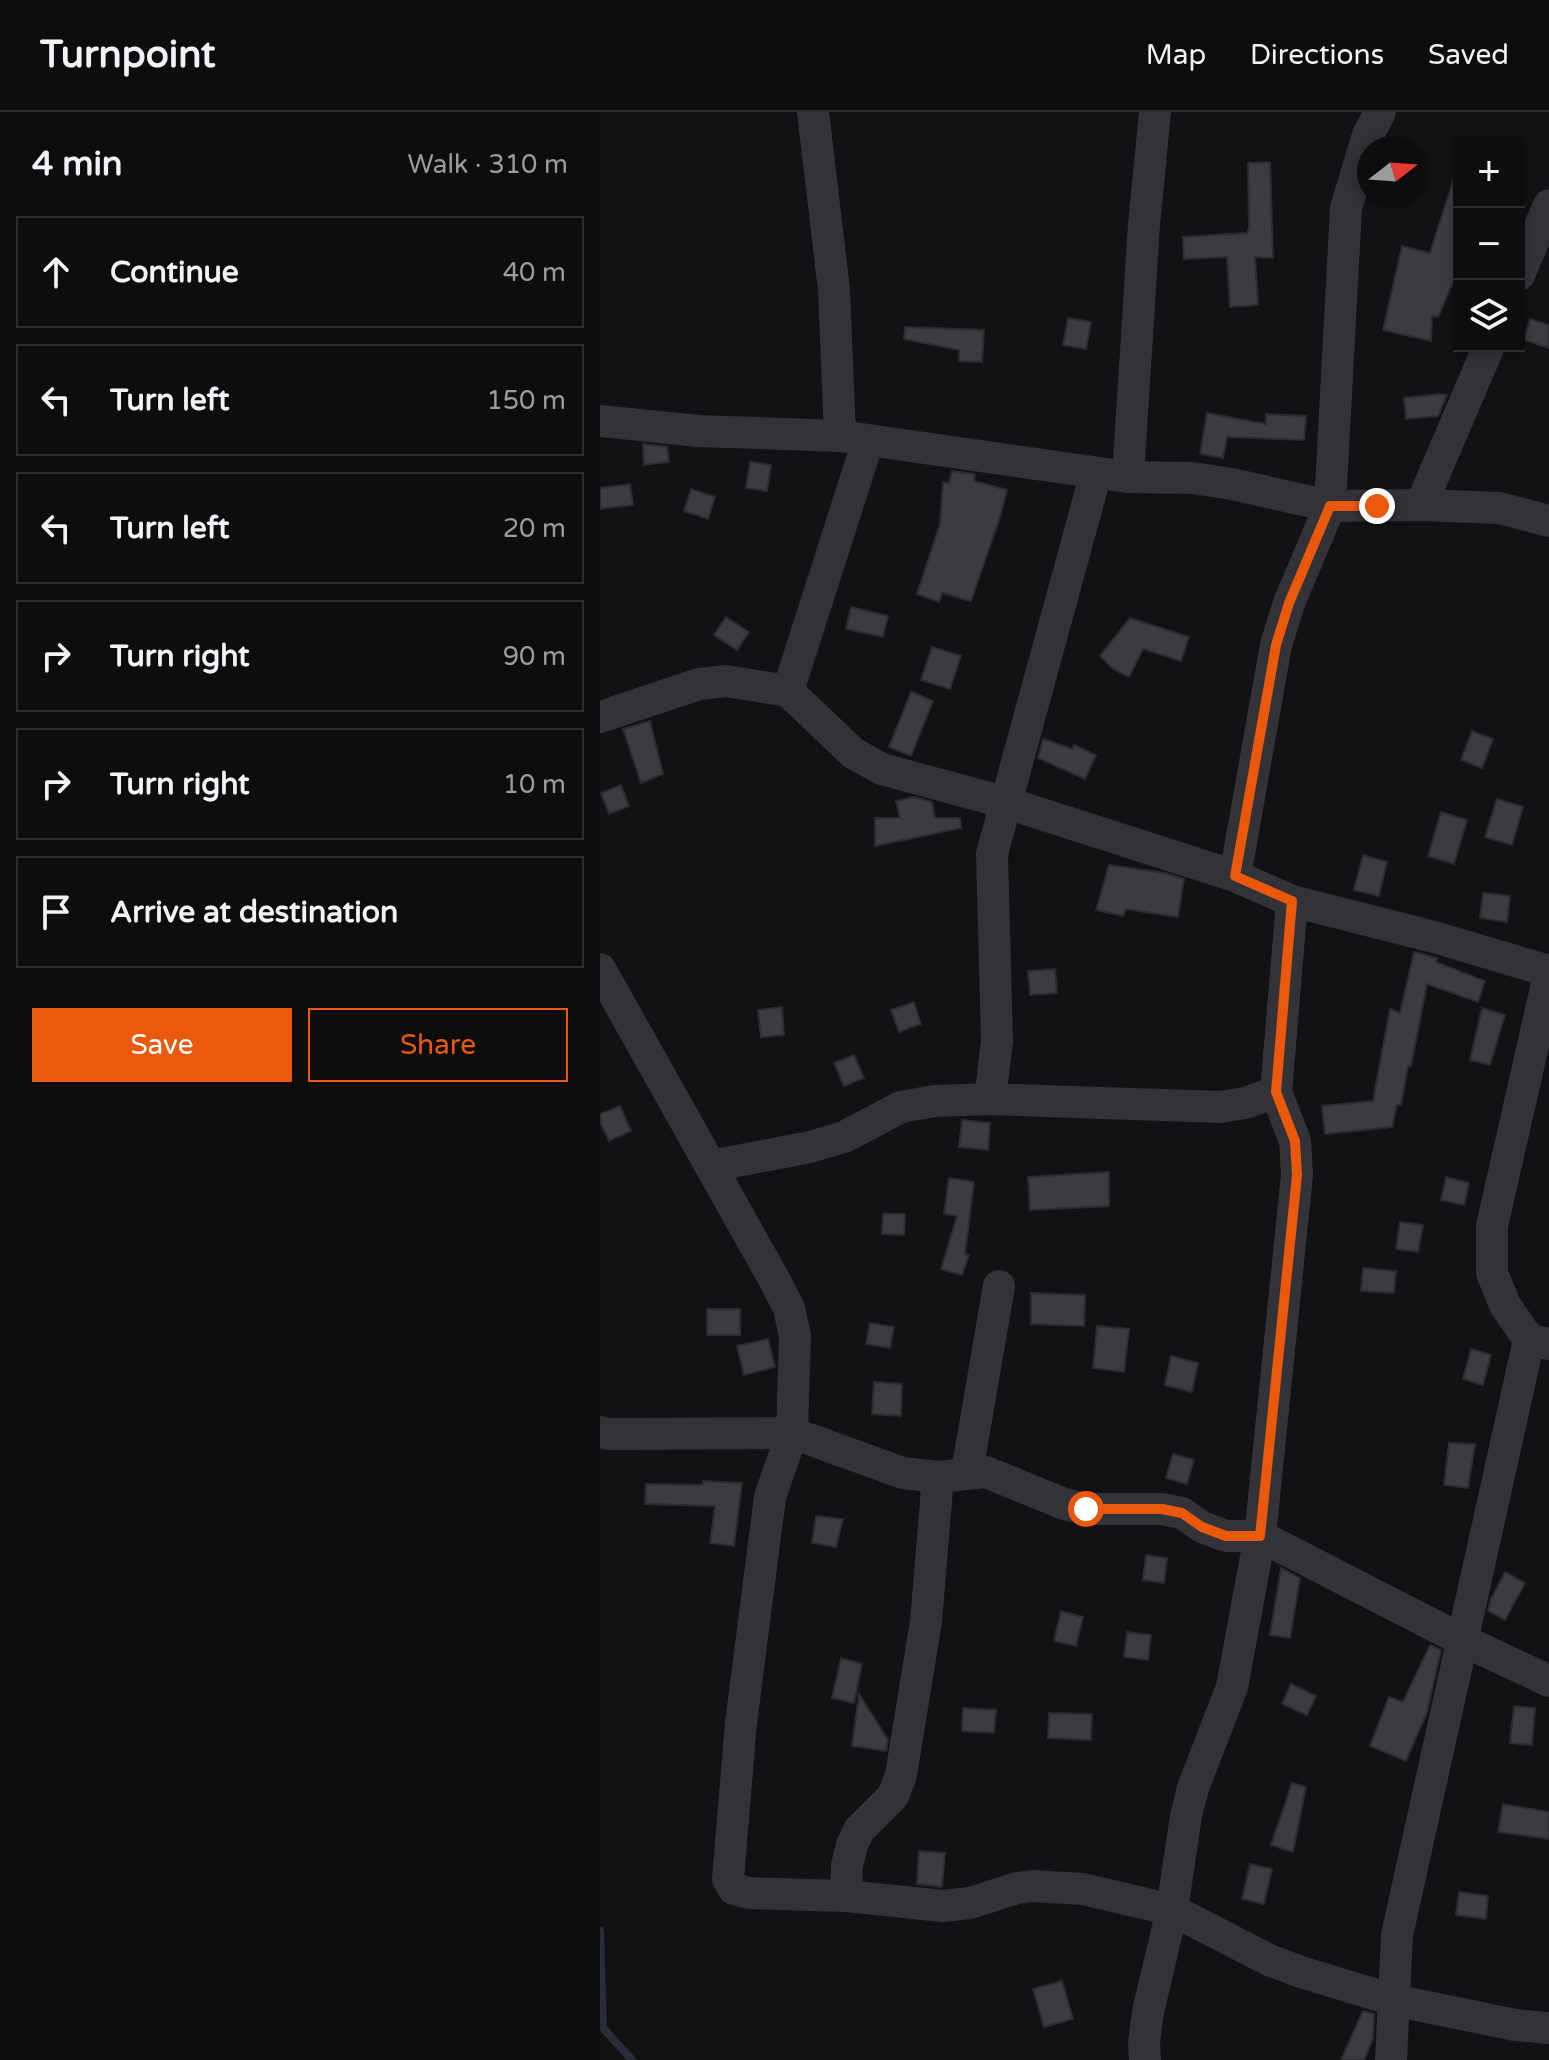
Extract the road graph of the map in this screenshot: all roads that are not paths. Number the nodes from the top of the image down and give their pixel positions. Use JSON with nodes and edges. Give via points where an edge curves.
{"nodes":[{"id":1,"x":813,"y":112,"type":"edge"},
{"id":2,"x":1155,"y":112,"type":"edge"},
{"id":3,"x":1380,"y":112,"type":"edge"},
{"id":4,"x":1549,"y":205,"type":"edge"},
{"id":5,"x":1525,"y":261,"type":"edge"},
{"id":6,"x":1486,"y":352,"type":"edge"},
{"id":7,"x":600,"y":421,"type":"edge"},
{"id":8,"x":854,"y":438,"type":"junction"},
{"id":9,"x":1096,"y":473,"type":"junction"},
{"id":10,"x":1128,"y":477,"type":"junction"},
{"id":11,"x":1421,"y":505,"type":"junction"},
{"id":12,"x":1330,"y":506,"type":"junction"},
{"id":13,"x":1549,"y":521,"type":"edge"},
{"id":14,"x":788,"y":691,"type":"junction"},
{"id":15,"x":600,"y":717,"type":"edge"},
{"id":16,"x":1007,"y":803,"type":"junction"},
{"id":17,"x":1235,"y":876,"type":"junction"},
{"id":18,"x":1292,"y":901,"type":"junction"},
{"id":19,"x":600,"y":969,"type":"edge"},
{"id":20,"x":1549,"y":973,"type":"edge"},
{"id":21,"x":1276,"y":1092,"type":"junction"},
{"id":22,"x":990,"y":1099,"type":"junction"},
{"id":23,"x":711,"y":1166,"type":"junction"},
{"id":24,"x":999,"y":1286,"type":"dead end"},
{"id":25,"x":1539,"y":1342,"type":"edge"},
{"id":26,"x":600,"y":1432,"type":"edge"},
{"id":27,"x":792,"y":1433,"type":"junction"},
{"id":28,"x":952,"y":1475,"type":"junction"},
{"id":29,"x":1260,"y":1536,"type":"junction"},
{"id":30,"x":1464,"y":1641,"type":"junction"},
{"id":31,"x":1549,"y":1681,"type":"edge"},
{"id":32,"x":846,"y":1896,"type":"junction"},
{"id":33,"x":1172,"y":1910,"type":"junction"},
{"id":34,"x":1393,"y":2000,"type":"junction"},
{"id":35,"x":1549,"y":2028,"type":"edge"},
{"id":36,"x":1145,"y":2060,"type":"edge"},
{"id":37,"x":1391,"y":2060,"type":"edge"}],
"edges":[{"from":1,"to":8,"type":"street"},
{"from":2,"to":10,"type":"street"},
{"from":3,"to":12,"type":"street","via":[[1346,208]]},
{"from":4,"to":5,"type":"street"},
{"from":6,"to":11,"type":"street"},
{"from":7,"to":8,"type":"street"},
{"from":8,"to":9,"type":"street"},
{"from":8,"to":14,"type":"street"},
{"from":9,"to":10,"type":"street"},
{"from":9,"to":16,"type":"street"},
{"from":10,"to":12,"type":"street","via":[[1192,478]]},
{"from":11,"to":12,"type":"street"},
{"from":11,"to":13,"type":"street","via":[[1499,508]]},
{"from":12,"to":17,"type":"street","via":[[1276,645]]},
{"from":14,"to":15,"type":"street","via":[[726,681],[699,684]]},
{"from":14,"to":16,"type":"street","via":[[853,753],[882,769]]},
{"from":16,"to":17,"type":"street"},
{"from":16,"to":22,"type":"street","via":[[992,854],[997,1041]]},
{"from":17,"to":18,"type":"street"},
{"from":18,"to":20,"type":"street"},
{"from":18,"to":21,"type":"street"},
{"from":19,"to":23,"type":"street"},
{"from":20,"to":25,"type":"street","via":[[1492,1226],[1492,1273],[1505,1305]]},
{"from":21,"to":22,"type":"street","via":[[1220,1107]]},
{"from":21,"to":29,"type":"street","via":[[1295,1141],[1297,1175]]},
{"from":22,"to":23,"type":"street","via":[[901,1107],[844,1137]]},
{"from":23,"to":27,"type":"street","via":[[789,1308],[795,1336]]},
{"from":24,"to":28,"type":"street"},
{"from":25,"to":30,"type":"street"},
{"from":26,"to":27,"type":"street"},
{"from":27,"to":28,"type":"street","via":[[903,1473]]},
{"from":27,"to":32,"type":"street","via":[[770,1497],[741,1723],[728,1879],[734,1889],[749,1893]]},
{"from":28,"to":29,"type":"street","via":[[986,1472],[1064,1504],[1162,1509],[1182,1513],[1226,1536]]},
{"from":28,"to":32,"type":"street","via":[[901,1775],[893,1796],[859,1830],[852,1845]]},
{"from":29,"to":30,"type":"street"},
{"from":29,"to":33,"type":"street","via":[[1232,1687],[1193,1788]]},
{"from":30,"to":31,"type":"street"},
{"from":30,"to":34,"type":"street","via":[[1397,1935]]},
{"from":32,"to":33,"type":"street","via":[[943,1906],[1032,1886],[1083,1889]]},
{"from":33,"to":34,"type":"street","via":[[1269,1960]]},
{"from":33,"to":36,"type":"street","via":[[1148,2012]]},
{"from":34,"to":35,"type":"street"},
{"from":34,"to":37,"type":"street"}]}
